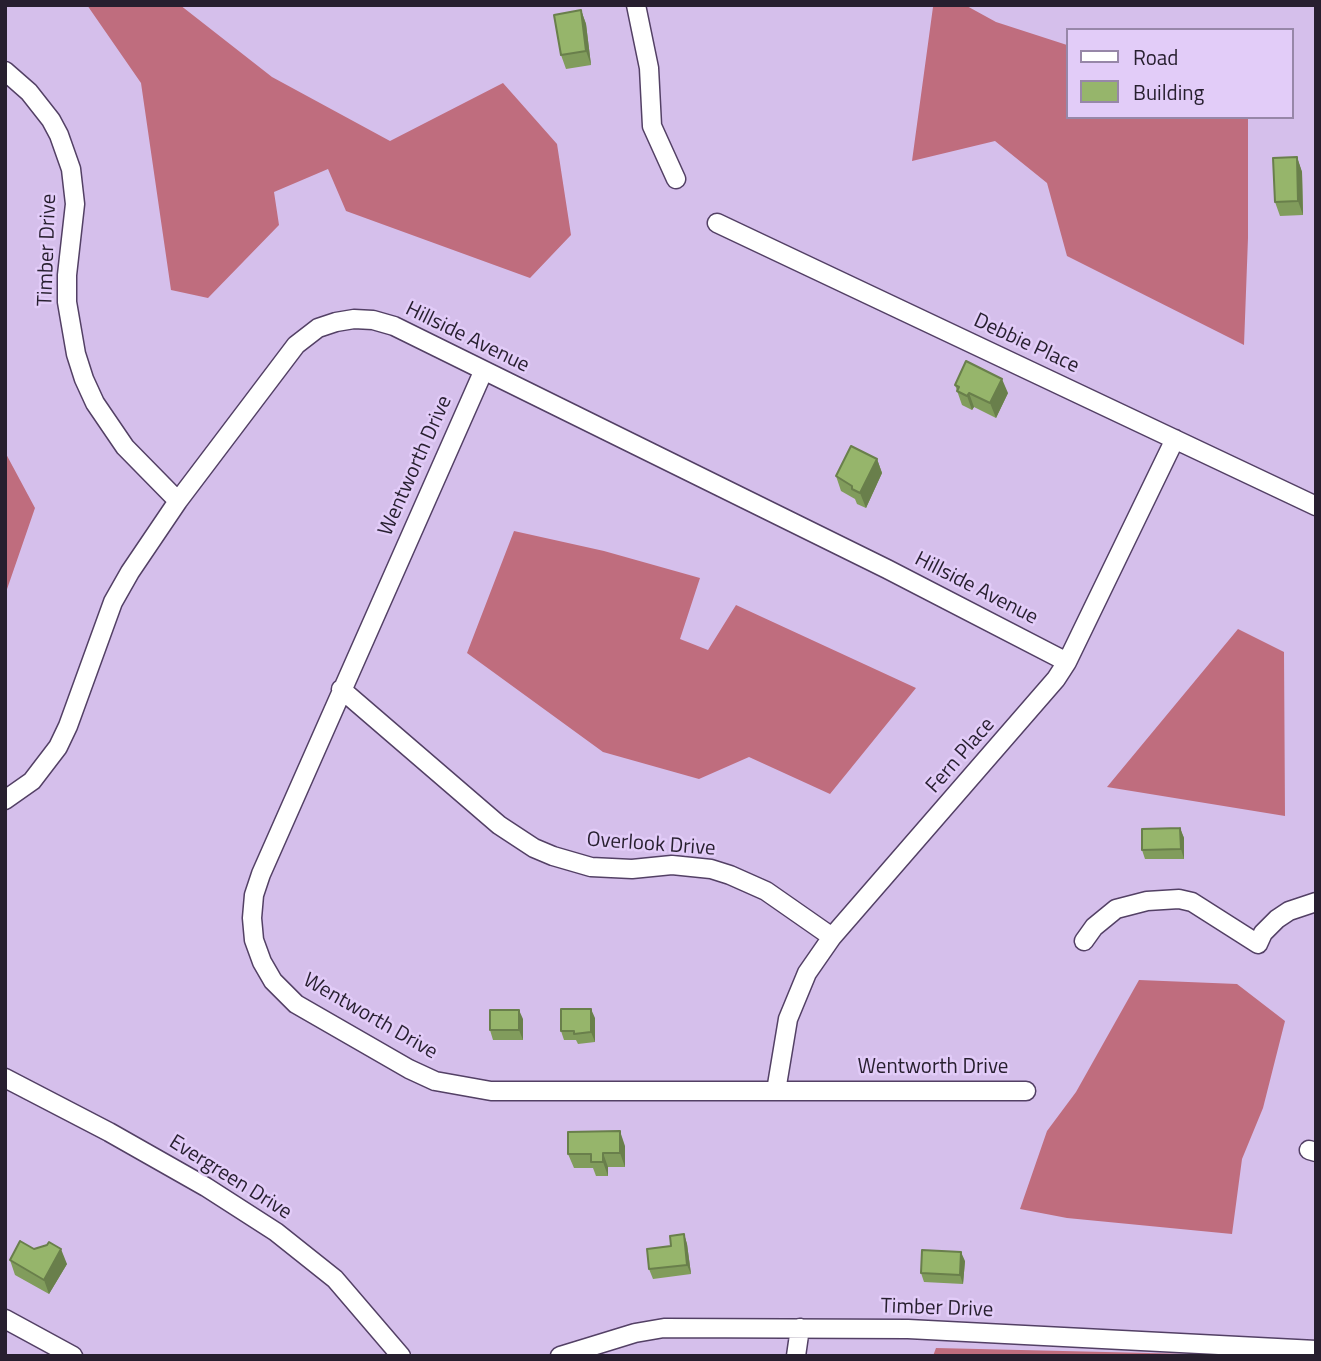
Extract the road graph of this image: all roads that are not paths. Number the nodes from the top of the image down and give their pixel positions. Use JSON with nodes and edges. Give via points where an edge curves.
{"nodes":[{"id":1,"x":636,"y":5,"type":"edge"},
{"id":2,"x":5,"y":71,"type":"edge"},
{"id":3,"x":676,"y":179,"type":"dead end"},
{"id":4,"x":717,"y":223,"type":"dead end"},
{"id":5,"x":483,"y":372,"type":"junction"},
{"id":6,"x":1175,"y":439,"type":"junction"},
{"id":7,"x":178,"y":501,"type":"junction"},
{"id":8,"x":1316,"y":506,"type":"edge"},
{"id":9,"x":1067,"y":662,"type":"junction"},
{"id":10,"x":341,"y":689,"type":"junction"},
{"id":11,"x":5,"y":800,"type":"edge"},
{"id":12,"x":1316,"y":902,"type":"edge"},
{"id":13,"x":832,"y":937,"type":"junction"},
{"id":14,"x":1084,"y":941,"type":"dead end"},
{"id":15,"x":5,"y":1078,"type":"edge"},
{"id":16,"x":776,"y":1091,"type":"junction"},
{"id":17,"x":1026,"y":1091,"type":"dead end"},
{"id":18,"x":5,"y":1319,"type":"edge"},
{"id":19,"x":800,"y":1328,"type":"junction"},
{"id":20,"x":1316,"y":1350,"type":"edge"},
{"id":21,"x":73,"y":1356,"type":"edge"},
{"id":22,"x":401,"y":1356,"type":"edge"},
{"id":23,"x":560,"y":1356,"type":"edge"},
{"id":24,"x":796,"y":1356,"type":"edge"}],
"edges":[{"from":1,"to":3,"type":"street","via":[[649,68],[652,126]]},
{"from":2,"to":7,"type":"street","name":"Timber Drive","via":[[41,105],[59,135],[71,169],[75,204],[67,302],[84,379],[125,447]]},
{"from":4,"to":6,"type":"street","name":"Debbie Place"},
{"from":5,"to":7,"type":"street","name":"Hillside Avenue","via":[[382,322],[354,319],[318,328],[290,352]]},
{"from":5,"to":9,"type":"street","name":"Hillside Avenue"},
{"from":5,"to":10,"type":"street","name":"Wentworth Drive"},
{"from":6,"to":8,"type":"street","name":"Debbie Place"},
{"from":6,"to":9,"type":"street","name":"Fern Place"},
{"from":7,"to":11,"type":"street","name":"Hillside Avenue","via":[[113,603],[58,747],[37,776]]},
{"from":9,"to":13,"type":"street","name":"Fern Place","via":[[1037,703]]},
{"from":10,"to":13,"type":"street","name":"Overlook Drive","via":[[499,825],[534,848],[591,867],[681,866],[730,875],[766,891]]},
{"from":10,"to":16,"type":"street","name":"Wentworth Drive","via":[[254,895],[254,940],[267,972],[289,998],[435,1081],[491,1091]]},
{"from":12,"to":14,"type":"street","via":[[1289,911],[1263,933],[1258,944],[1192,902],[1179,899],[1116,909]]},
{"from":13,"to":16,"type":"street","name":"Fern Place","via":[[807,973],[788,1019]]},
{"from":15,"to":22,"type":"street","name":"Evergreen Drive","via":[[194,1180],[276,1232],[335,1279]]},
{"from":16,"to":17,"type":"street","name":"Wentworth Drive"},
{"from":18,"to":21,"type":"street"},
{"from":19,"to":20,"type":"street","name":"Timber Drive","via":[[908,1329]]},
{"from":19,"to":23,"type":"street","name":"Timber Drive","via":[[664,1328]]},
{"from":19,"to":24,"type":"street"}]}
